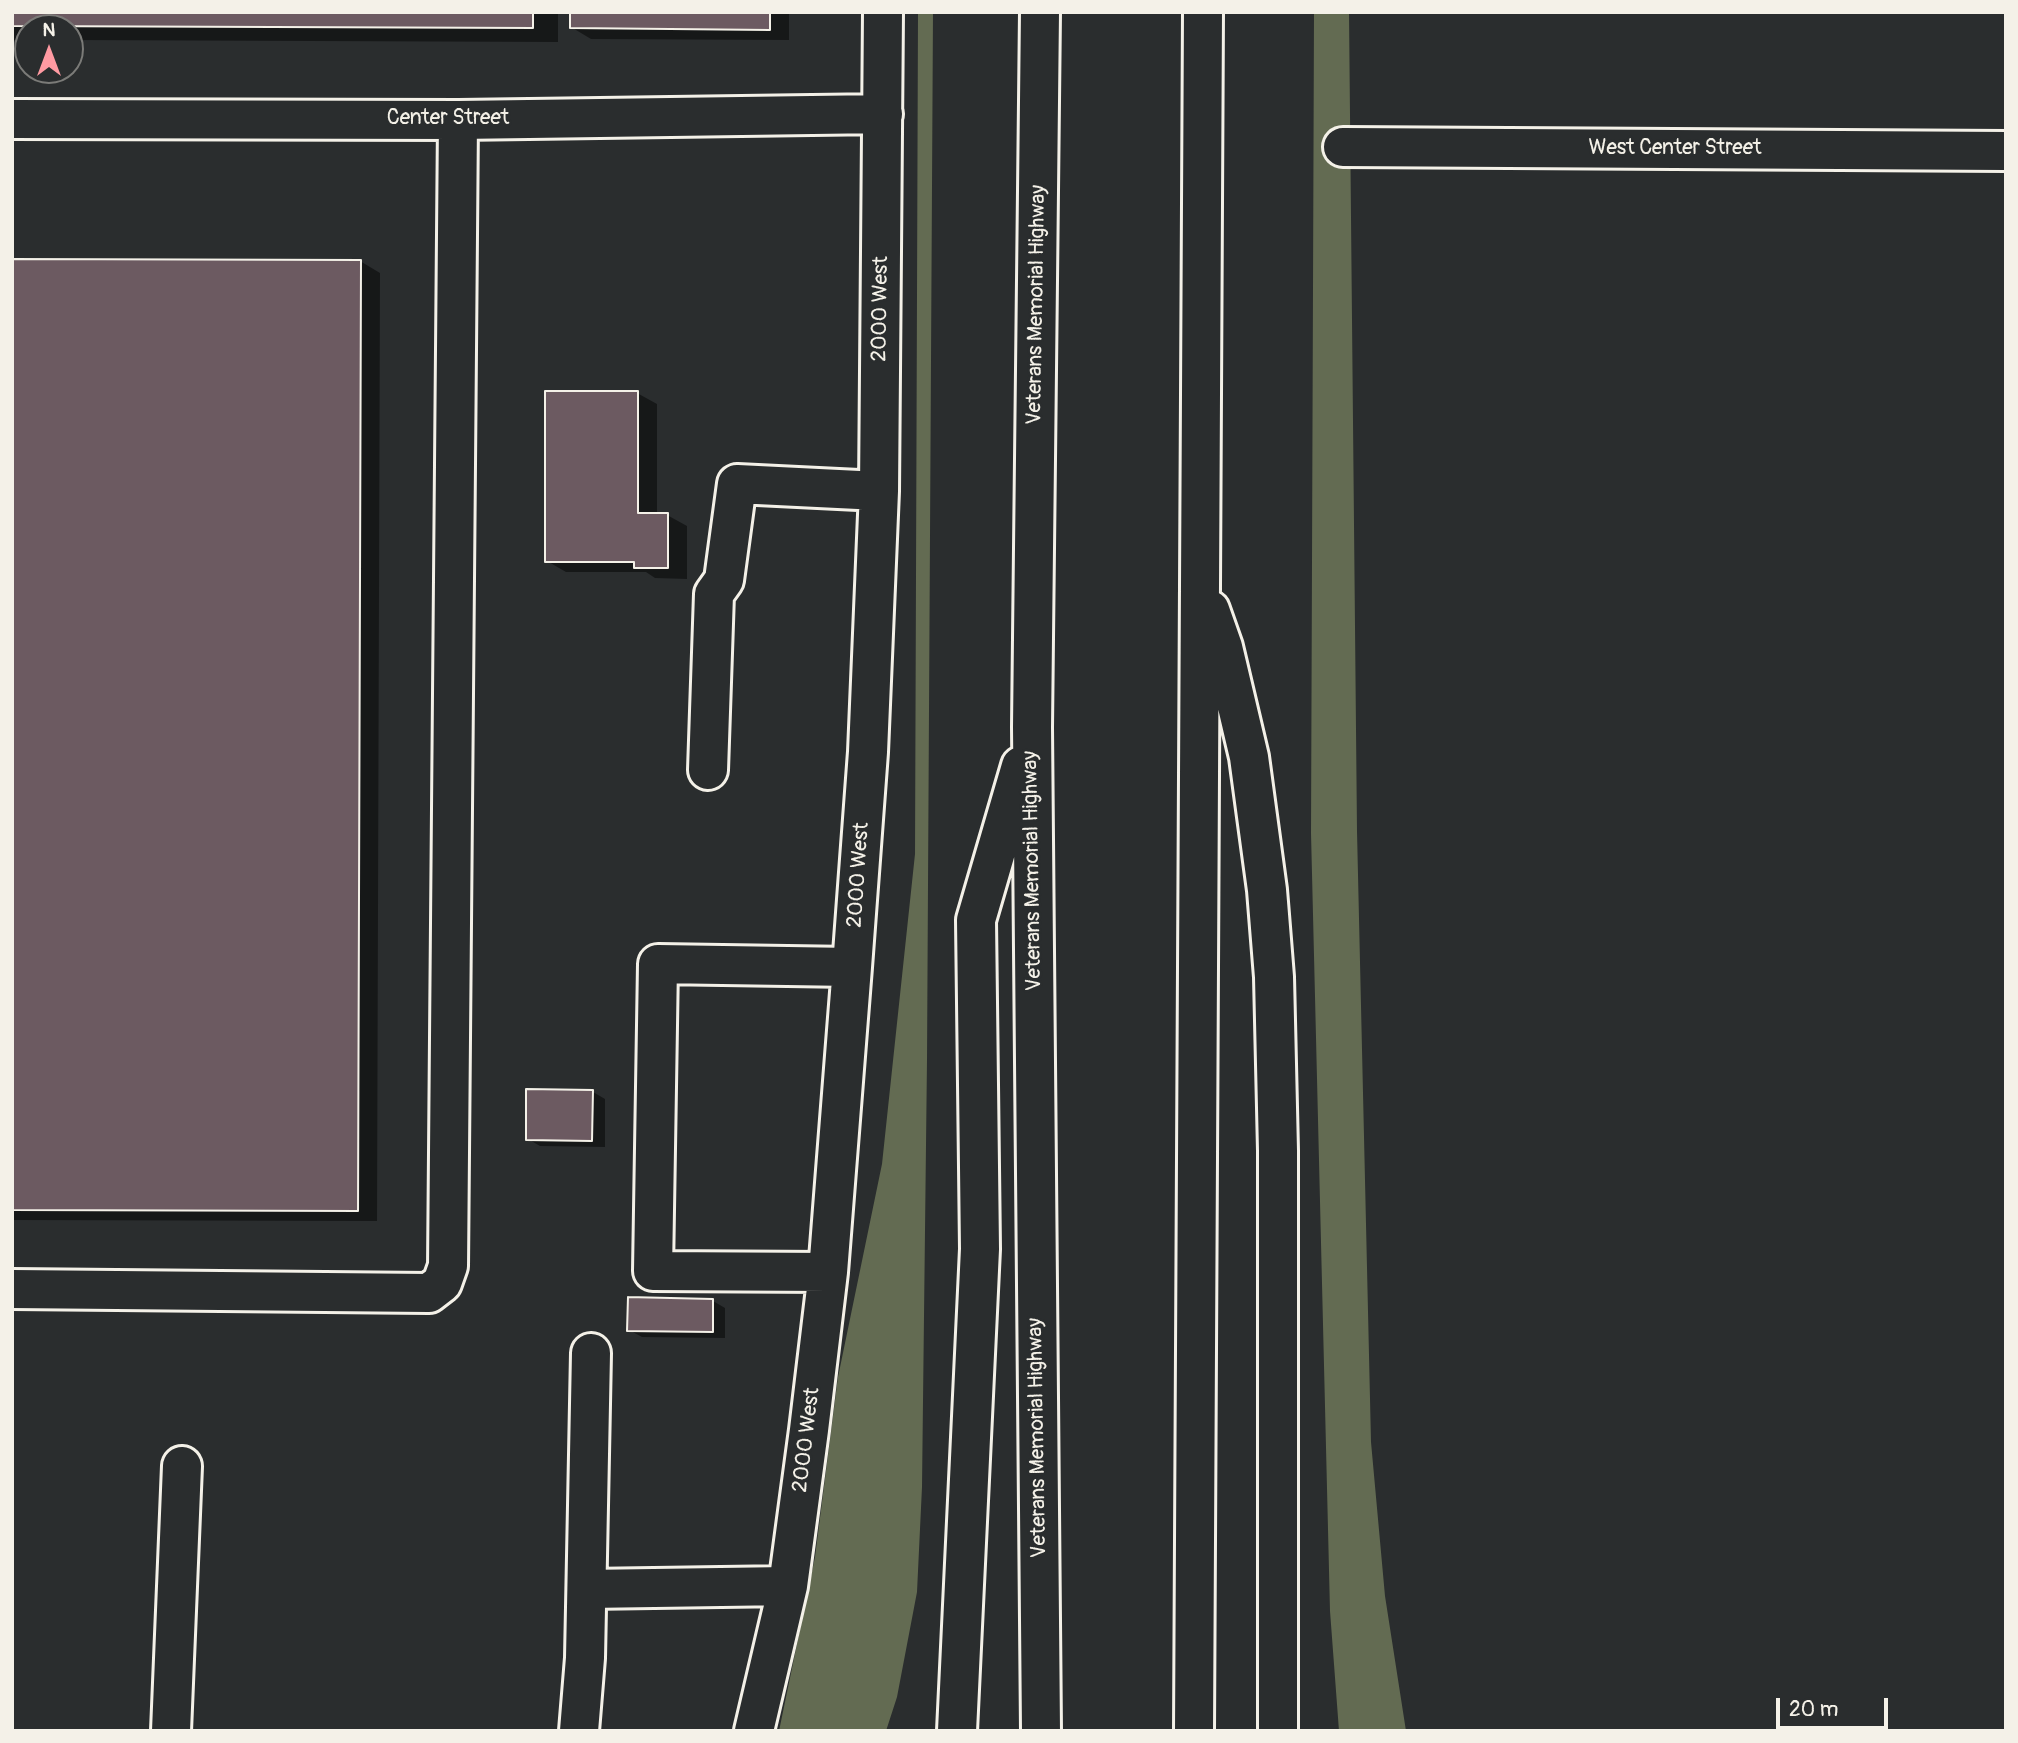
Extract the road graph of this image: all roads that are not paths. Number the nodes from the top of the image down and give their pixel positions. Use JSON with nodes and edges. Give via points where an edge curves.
{"nodes":[{"id":1,"x":883,"y":12,"type":"edge"},
{"id":2,"x":1040,"y":12,"type":"edge"},
{"id":3,"x":1203,"y":12,"type":"edge"},
{"id":4,"x":883,"y":114,"type":"junction"},
{"id":5,"x":12,"y":118,"type":"edge"},
{"id":6,"x":458,"y":120,"type":"junction"},
{"id":7,"x":1343,"y":147,"type":"dead end"},
{"id":8,"x":2006,"y":151,"type":"edge"},
{"id":9,"x":878,"y":491,"type":"junction"},
{"id":10,"x":1200,"y":582,"type":"junction"},
{"id":11,"x":1032,"y":727,"type":"junction"},
{"id":12,"x":708,"y":770,"type":"dead end"},
{"id":13,"x":852,"y":967,"type":"junction"},
{"id":14,"x":828,"y":1272,"type":"junction"},
{"id":15,"x":12,"y":1289,"type":"edge"},
{"id":16,"x":591,"y":1353,"type":"dead end"},
{"id":17,"x":182,"y":1466,"type":"dead end"},
{"id":18,"x":788,"y":1586,"type":"junction"},
{"id":19,"x":587,"y":1589,"type":"junction"},
{"id":20,"x":171,"y":1731,"type":"edge"},
{"id":21,"x":579,"y":1731,"type":"edge"},
{"id":22,"x":754,"y":1731,"type":"edge"},
{"id":23,"x":957,"y":1731,"type":"edge"},
{"id":24,"x":1041,"y":1731,"type":"edge"},
{"id":25,"x":1194,"y":1731,"type":"edge"},
{"id":26,"x":1278,"y":1731,"type":"edge"}],
"edges":[{"from":1,"to":4,"type":"main road","name":"2000 West"},
{"from":2,"to":11,"type":"main road","name":"Veterans Memorial Highway"},
{"from":3,"to":10,"type":"main road"},
{"from":4,"to":6,"type":"main road","name":"Center Street"},
{"from":4,"to":9,"type":"main road","name":"2000 West"},
{"from":5,"to":6,"type":"main road","name":"Center Street"},
{"from":6,"to":15,"type":"main road","via":[[448,1266],[442,1283],[429,1293]]},
{"from":7,"to":8,"type":"main road","name":"West Center Street"},
{"from":9,"to":12,"type":"main road","via":[[737,484],[724,580],[714,594]]},
{"from":9,"to":13,"type":"main road","name":"2000 West"},
{"from":10,"to":25,"type":"main road"},
{"from":10,"to":26,"type":"main road","via":[[1223,647],[1250,757],[1274,977]]},
{"from":11,"to":23,"type":"main road","via":[[976,920],[980,1250]]},
{"from":11,"to":24,"type":"main road","name":"Veterans Memorial Highway"},
{"from":13,"to":14,"type":"main road","name":"2000 West"},
{"from":13,"to":14,"type":"main road","via":[[658,964],[653,1271]]},
{"from":14,"to":18,"type":"main road","name":"2000 West"},
{"from":16,"to":19,"type":"main road"},
{"from":17,"to":20,"type":"main road"},
{"from":18,"to":19,"type":"main road"},
{"from":18,"to":22,"type":"main road","name":"2000 West"},
{"from":19,"to":21,"type":"main road"}]}
